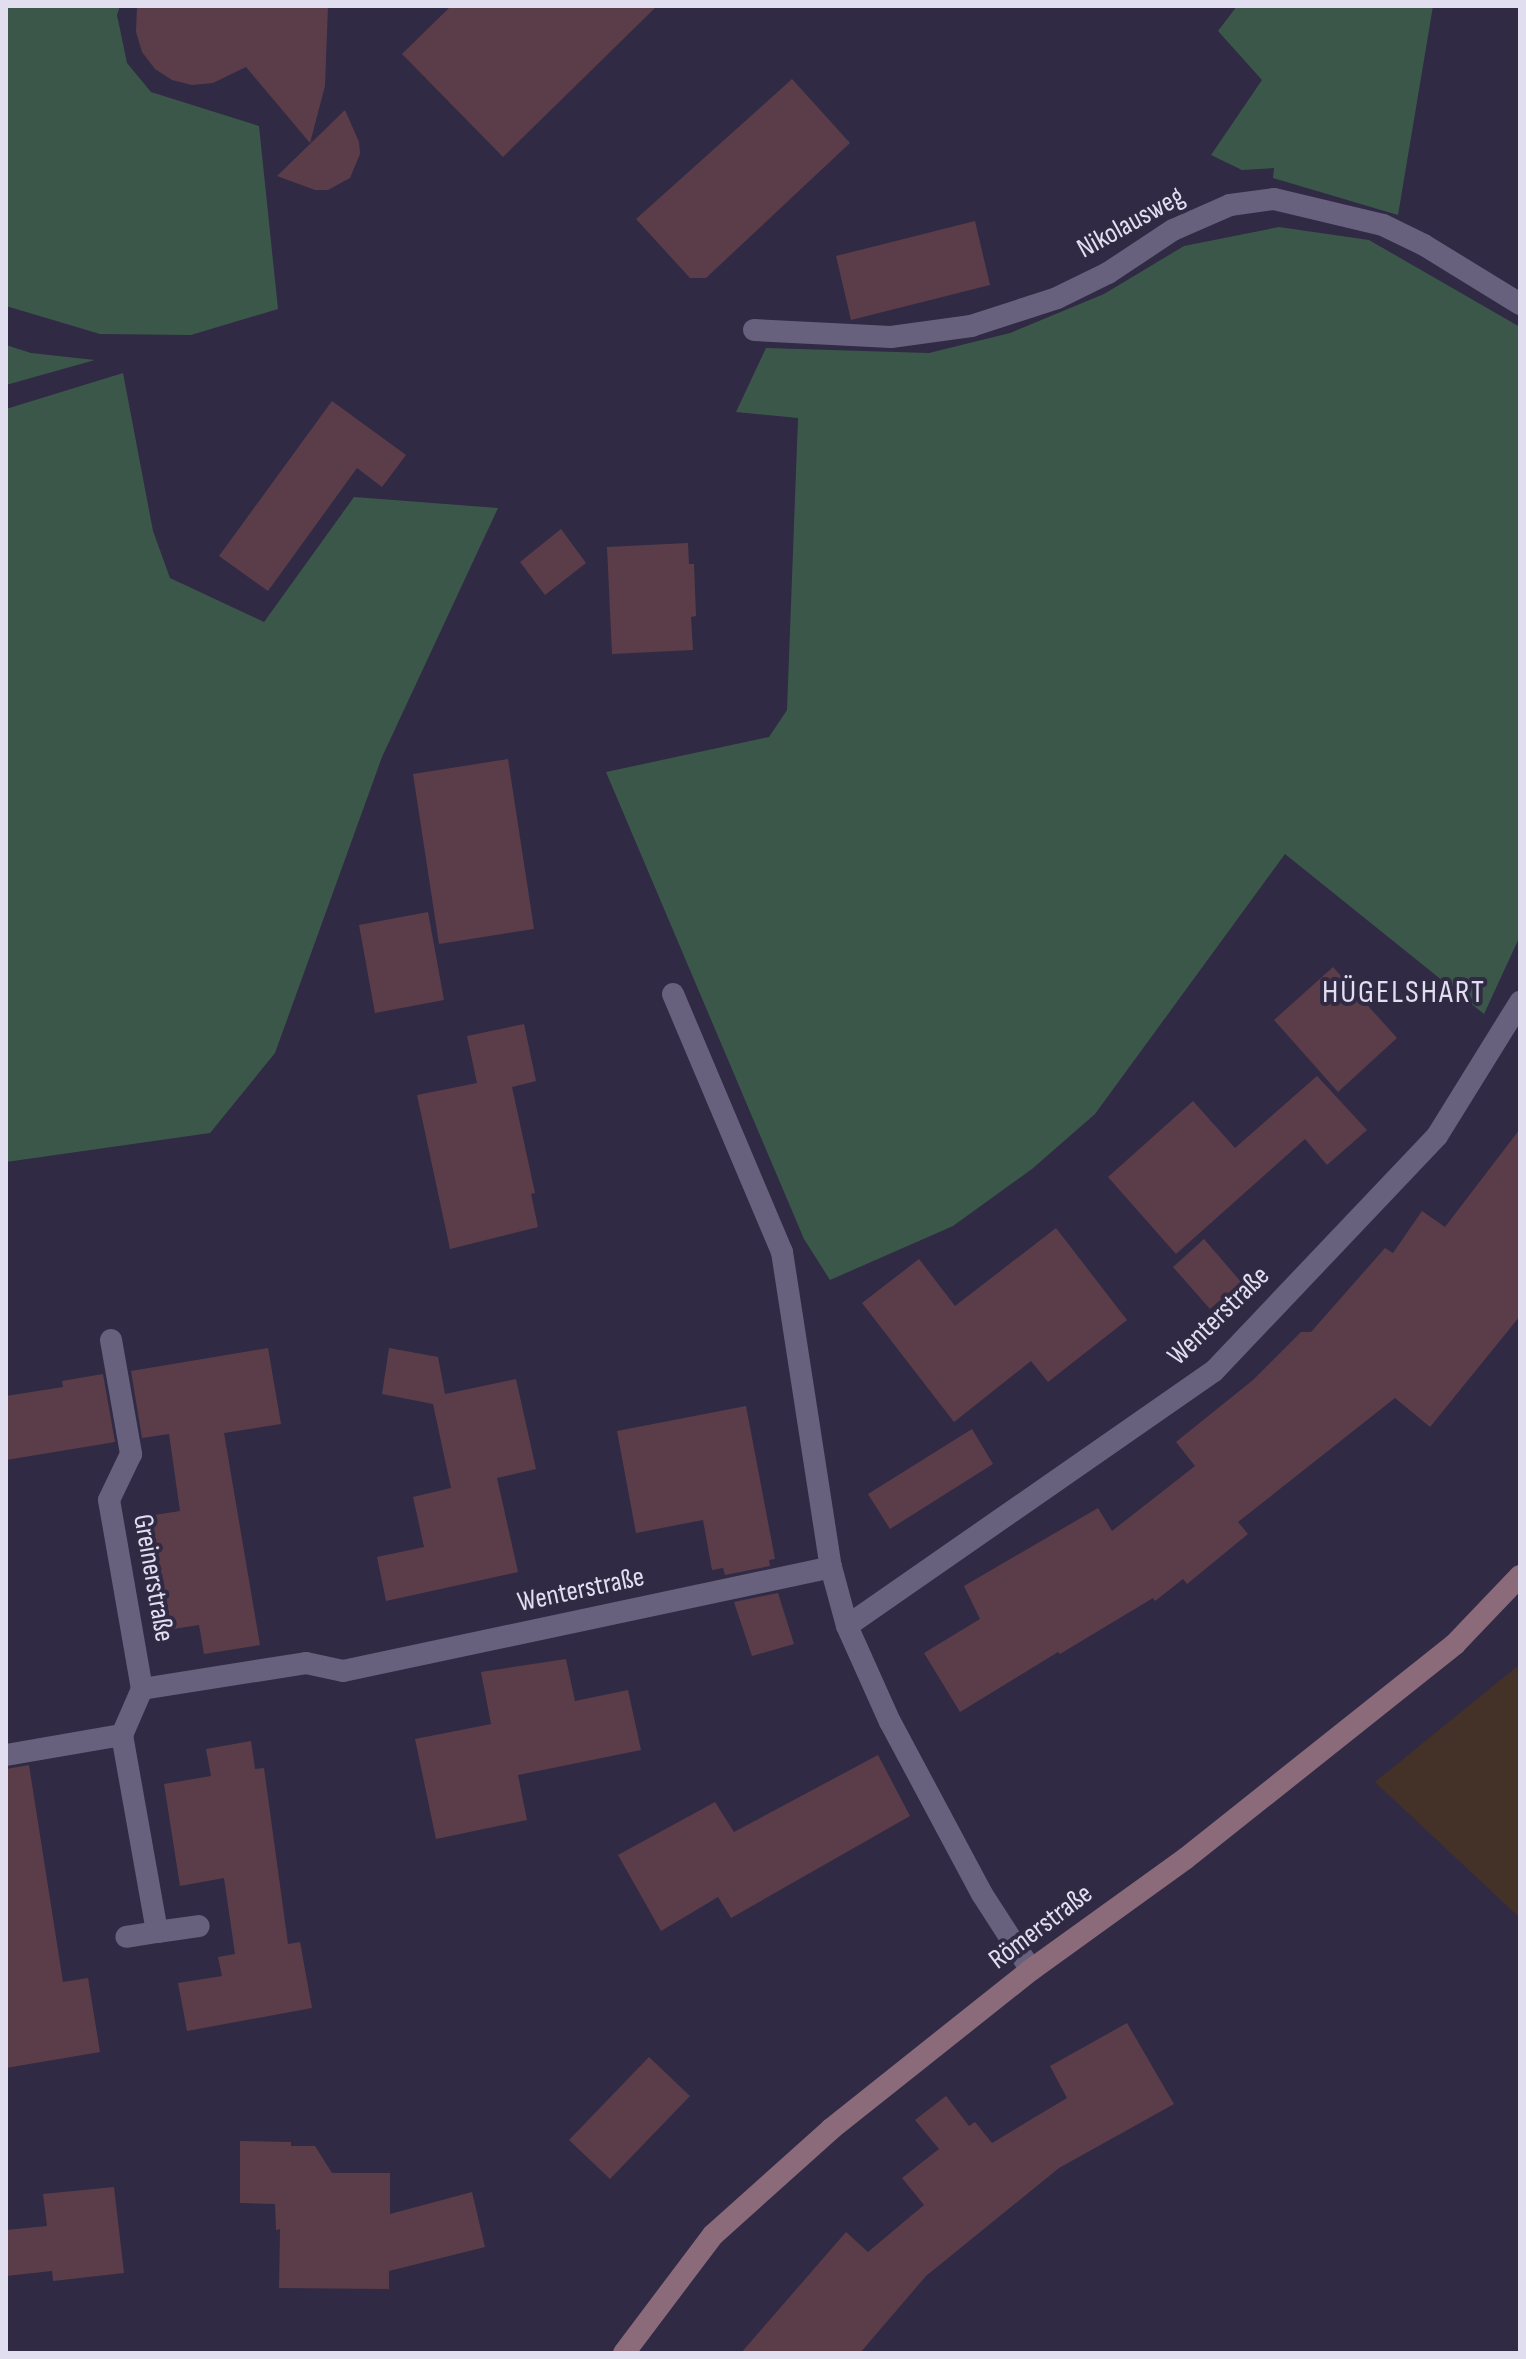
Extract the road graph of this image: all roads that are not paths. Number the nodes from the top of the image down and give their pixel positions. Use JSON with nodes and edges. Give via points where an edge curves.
{"nodes":[{"id":1,"x":1520,"y":304,"type":"edge"},
{"id":2,"x":754,"y":330,"type":"dead end"},
{"id":3,"x":673,"y":994,"type":"dead end"},
{"id":4,"x":1520,"y":1002,"type":"edge"},
{"id":5,"x":111,"y":1340,"type":"dead end"},
{"id":6,"x":831,"y":1567,"type":"junction"},
{"id":7,"x":1520,"y":1576,"type":"edge"},
{"id":8,"x":847,"y":1626,"type":"junction"},
{"id":9,"x":142,"y":1689,"type":"junction"},
{"id":10,"x":122,"y":1735,"type":"junction"},
{"id":11,"x":6,"y":1755,"type":"edge"},
{"id":12,"x":199,"y":1926,"type":"dead end"},
{"id":13,"x":157,"y":1932,"type":"junction"},
{"id":14,"x":126,"y":1937,"type":"dead end"},
{"id":15,"x":1031,"y":1970,"type":"junction"},
{"id":16,"x":624,"y":2353,"type":"edge"}],
"edges":[{"from":1,"to":2,"type":"street","name":"Nikolausweg","via":[[1383,225],[1274,199],[1230,205],[1173,230],[1108,273],[1057,298],[971,326],[891,337]]},
{"from":3,"to":6,"type":"street","via":[[782,1252]]},
{"from":4,"to":8,"type":"street","name":"Wenterstraße","via":[[1437,1136],[1214,1371]]},
{"from":5,"to":9,"type":"street","name":"Greinerstraße","via":[[131,1454],[109,1500]]},
{"from":6,"to":8,"type":"street"},
{"from":6,"to":9,"type":"street","name":"Wenterstraße","via":[[343,1671],[306,1663]]},
{"from":7,"to":15,"type":"main road","name":"Römerstraße","via":[[1455,1644],[1185,1859]]},
{"from":8,"to":15,"type":"street","via":[[897,1736],[982,1894]]},
{"from":9,"to":10,"type":"street"},
{"from":10,"to":11,"type":"street"},
{"from":10,"to":13,"type":"street"},
{"from":12,"to":13,"type":"street"},
{"from":13,"to":14,"type":"street"},
{"from":15,"to":16,"type":"main road","name":"Römerstraße","via":[[831,2129],[713,2235]]}]}
